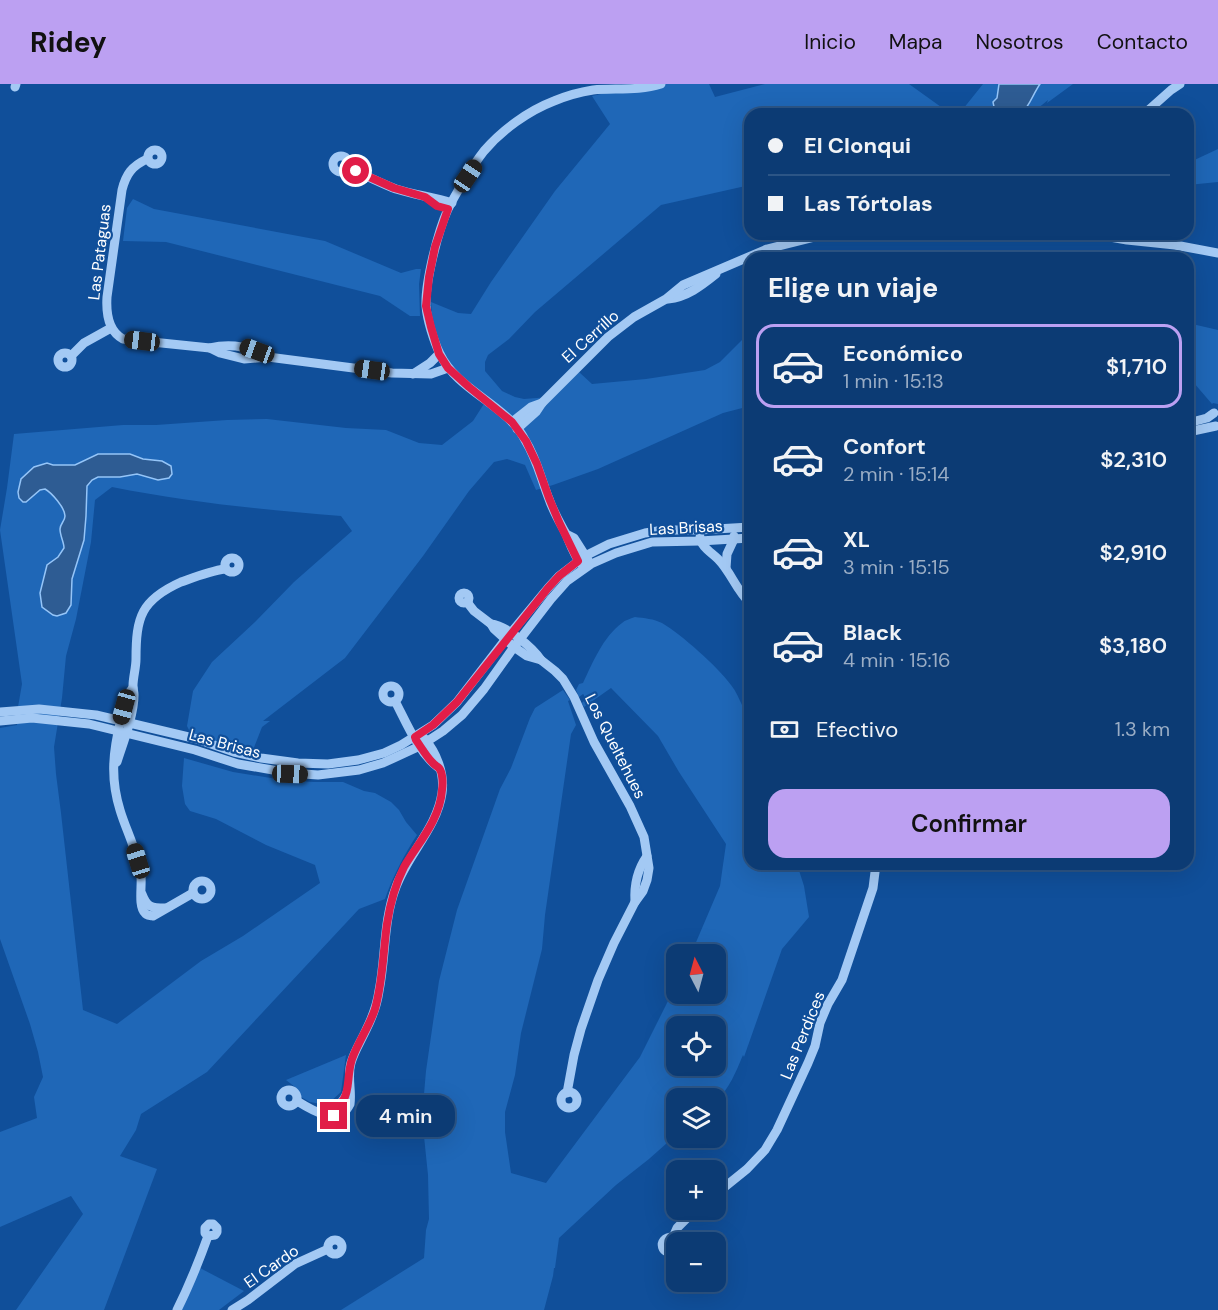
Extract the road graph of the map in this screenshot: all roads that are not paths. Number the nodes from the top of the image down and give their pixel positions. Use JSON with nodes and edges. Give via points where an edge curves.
{"nodes":[{"id":1,"x":607,"y":84,"type":"edge"},
{"id":2,"x":1180,"y":84,"type":"edge"},
{"id":3,"x":655,"y":85,"type":"edge"},
{"id":4,"x":640,"y":86,"type":"edge"},
{"id":5,"x":594,"y":90,"type":"junction"},
{"id":6,"x":1151,"y":108,"type":"edge"},
{"id":7,"x":147,"y":159,"type":"dead end"},
{"id":8,"x":347,"y":168,"type":"dead end"},
{"id":9,"x":450,"y":206,"type":"junction"},
{"id":10,"x":803,"y":240,"type":"edge"},
{"id":11,"x":1127,"y":240,"type":"edge"},
{"id":12,"x":760,"y":252,"type":"edge"},
{"id":13,"x":1218,"y":253,"type":"edge"},
{"id":14,"x":744,"y":259,"type":"edge"},
{"id":15,"x":111,"y":328,"type":"junction"},
{"id":16,"x":439,"y":354,"type":"junction"},
{"id":17,"x":71,"y":356,"type":"dead end"},
{"id":18,"x":448,"y":368,"type":"junction"},
{"id":19,"x":412,"y":374,"type":"junction"},
{"id":20,"x":1217,"y":411,"type":"edge"},
{"id":21,"x":1194,"y":421,"type":"edge"},
{"id":22,"x":515,"y":426,"type":"junction"},
{"id":23,"x":1217,"y":427,"type":"edge"},
{"id":24,"x":1194,"y":431,"type":"edge"},
{"id":25,"x":744,"y":528,"type":"edge"},
{"id":26,"x":733,"y":529,"type":"junction"},
{"id":27,"x":699,"y":530,"type":"junction"},
{"id":28,"x":744,"y":538,"type":"edge"},
{"id":29,"x":734,"y":539,"type":"junction"},
{"id":30,"x":700,"y":541,"type":"junction"},
{"id":31,"x":585,"y":562,"type":"junction"},
{"id":32,"x":225,"y":568,"type":"dead end"},
{"id":33,"x":726,"y":568,"type":"junction"},
{"id":34,"x":744,"y":596,"type":"edge"},
{"id":35,"x":467,"y":602,"type":"dead end"},
{"id":36,"x":508,"y":636,"type":"junction"},
{"id":37,"x":517,"y":643,"type":"junction"},
{"id":38,"x":395,"y":701,"type":"dead end"},
{"id":39,"x":0,"y":712,"type":"edge"},
{"id":40,"x":0,"y":721,"type":"edge"},
{"id":41,"x":125,"y":721,"type":"junction"},
{"id":42,"x":123,"y":732,"type":"junction"},
{"id":43,"x":417,"y":736,"type":"junction"},
{"id":44,"x":424,"y":744,"type":"junction"},
{"id":45,"x":261,"y":758,"type":"junction"},
{"id":46,"x":260,"y":769,"type":"junction"},
{"id":47,"x":875,"y":870,"type":"edge"},
{"id":48,"x":193,"y":893,"type":"dead end"},
{"id":49,"x":567,"y":1093,"type":"dead end"},
{"id":50,"x":297,"y":1101,"type":"dead end"},
{"id":51,"x":726,"y":1186,"type":"edge"},
{"id":52,"x":685,"y":1220,"type":"edge"},
{"id":53,"x":676,"y":1232,"type":"edge"},
{"id":54,"x":208,"y":1236,"type":"dead end"},
{"id":55,"x":666,"y":1238,"type":"edge"},
{"id":56,"x":328,"y":1249,"type":"dead end"},
{"id":57,"x":666,"y":1251,"type":"edge"},
{"id":58,"x":177,"y":1310,"type":"edge"},
{"id":59,"x":232,"y":1310,"type":"edge"}],
"edges":[{"from":1,"to":5,"type":"street"},
{"from":2,"to":6,"type":"street"},
{"from":3,"to":4,"type":"street"},
{"from":4,"to":5,"type":"street"},
{"from":5,"to":9,"type":"street","via":[[554,101],[515,123],[484,151]]},
{"from":7,"to":15,"type":"street","name":"Las Pataguas","via":[[128,172],[122,189],[107,297]]},
{"from":8,"to":9,"type":"street"},
{"from":9,"to":16,"type":"street","via":[[435,247],[426,306]]},
{"from":10,"to":12,"type":"street","name":"El Cerrillo"},
{"from":11,"to":13,"type":"street"},
{"from":14,"to":22,"type":"street","name":"El Cerrillo","via":[[719,270],[691,292],[666,299],[633,317],[542,403],[531,407]]},
{"from":15,"to":17,"type":"street","via":[[84,343]]},
{"from":15,"to":19,"type":"street","via":[[123,339],[210,348],[232,357],[268,357]]},
{"from":16,"to":18,"type":"street"},
{"from":16,"to":19,"type":"street"},
{"from":18,"to":19,"type":"street","via":[[431,374]]},
{"from":18,"to":22,"type":"street"},
{"from":20,"to":21,"type":"street"},
{"from":20,"to":23,"type":"street","via":[[1212,422]]},
{"from":22,"to":31,"type":"street","via":[[533,455],[559,522],[566,534],[574,538]]},
{"from":23,"to":24,"type":"street"},
{"from":25,"to":26,"type":"street","name":"Las Brisas"},
{"from":26,"to":27,"type":"street","name":"Las Brisas"},
{"from":26,"to":29,"type":"street"},
{"from":27,"to":30,"type":"street"},
{"from":27,"to":31,"type":"street","name":"Las Brisas","via":[[645,532],[609,544]]},
{"from":28,"to":29,"type":"street","name":"Las Brisas"},
{"from":29,"to":30,"type":"street","name":"Las Brisas"},
{"from":29,"to":33,"type":"street"},
{"from":30,"to":31,"type":"street","name":"Las Brisas","via":[[652,542]]},
{"from":30,"to":33,"type":"street"},
{"from":31,"to":36,"type":"street","name":"Las Brisas","via":[[559,576]]},
{"from":31,"to":37,"type":"street","name":"Las Brisas"},
{"from":32,"to":41,"type":"street","via":[[174,586],[149,603],[137,631],[134,696]]},
{"from":33,"to":34,"type":"street"},
{"from":35,"to":36,"type":"street","name":"Los Queltehues"},
{"from":36,"to":37,"type":"street","name":"Los Queltehues"},
{"from":36,"to":43,"type":"street","name":"Las Brisas","via":[[457,702]]},
{"from":37,"to":44,"type":"street","name":"Las Brisas","via":[[462,715]]},
{"from":37,"to":49,"type":"street","name":"Los Queltehues","via":[[527,656],[541,660],[560,675],[574,697],[636,818],[649,868],[644,891],[614,943],[592,998],[576,1046]]},
{"from":38,"to":43,"type":"street"},
{"from":39,"to":41,"type":"street","name":"Las Brisas","via":[[39,709]]},
{"from":40,"to":42,"type":"street","name":"Las Brisas","via":[[32,718]]},
{"from":41,"to":42,"type":"street"},
{"from":41,"to":45,"type":"street","name":"Las Brisas"},
{"from":42,"to":46,"type":"street","name":"Las Brisas"},
{"from":42,"to":48,"type":"street","via":[[114,771],[117,796],[138,861],[145,902],[165,909]]},
{"from":43,"to":44,"type":"street"},
{"from":43,"to":45,"type":"street","name":"Las Brisas","via":[[384,753],[358,760],[328,764]]},
{"from":44,"to":46,"type":"street","name":"Las Brisas","via":[[359,770],[318,775]]},
{"from":44,"to":50,"type":"street","via":[[438,758],[442,791],[435,815],[404,868],[392,900],[377,1000],[352,1060],[349,1088],[341,1103],[322,1113]]},
{"from":45,"to":46,"type":"street"},
{"from":47,"to":51,"type":"street","name":"Las Perdices","via":[[873,888],[842,980],[819,1023],[815,1046],[777,1130],[765,1150]]},
{"from":52,"to":53,"type":"street"},
{"from":54,"to":58,"type":"street"},
{"from":55,"to":57,"type":"street","via":[[662,1246]]},
{"from":56,"to":59,"type":"street","name":"El Cardo","via":[[295,1264]]}]}
